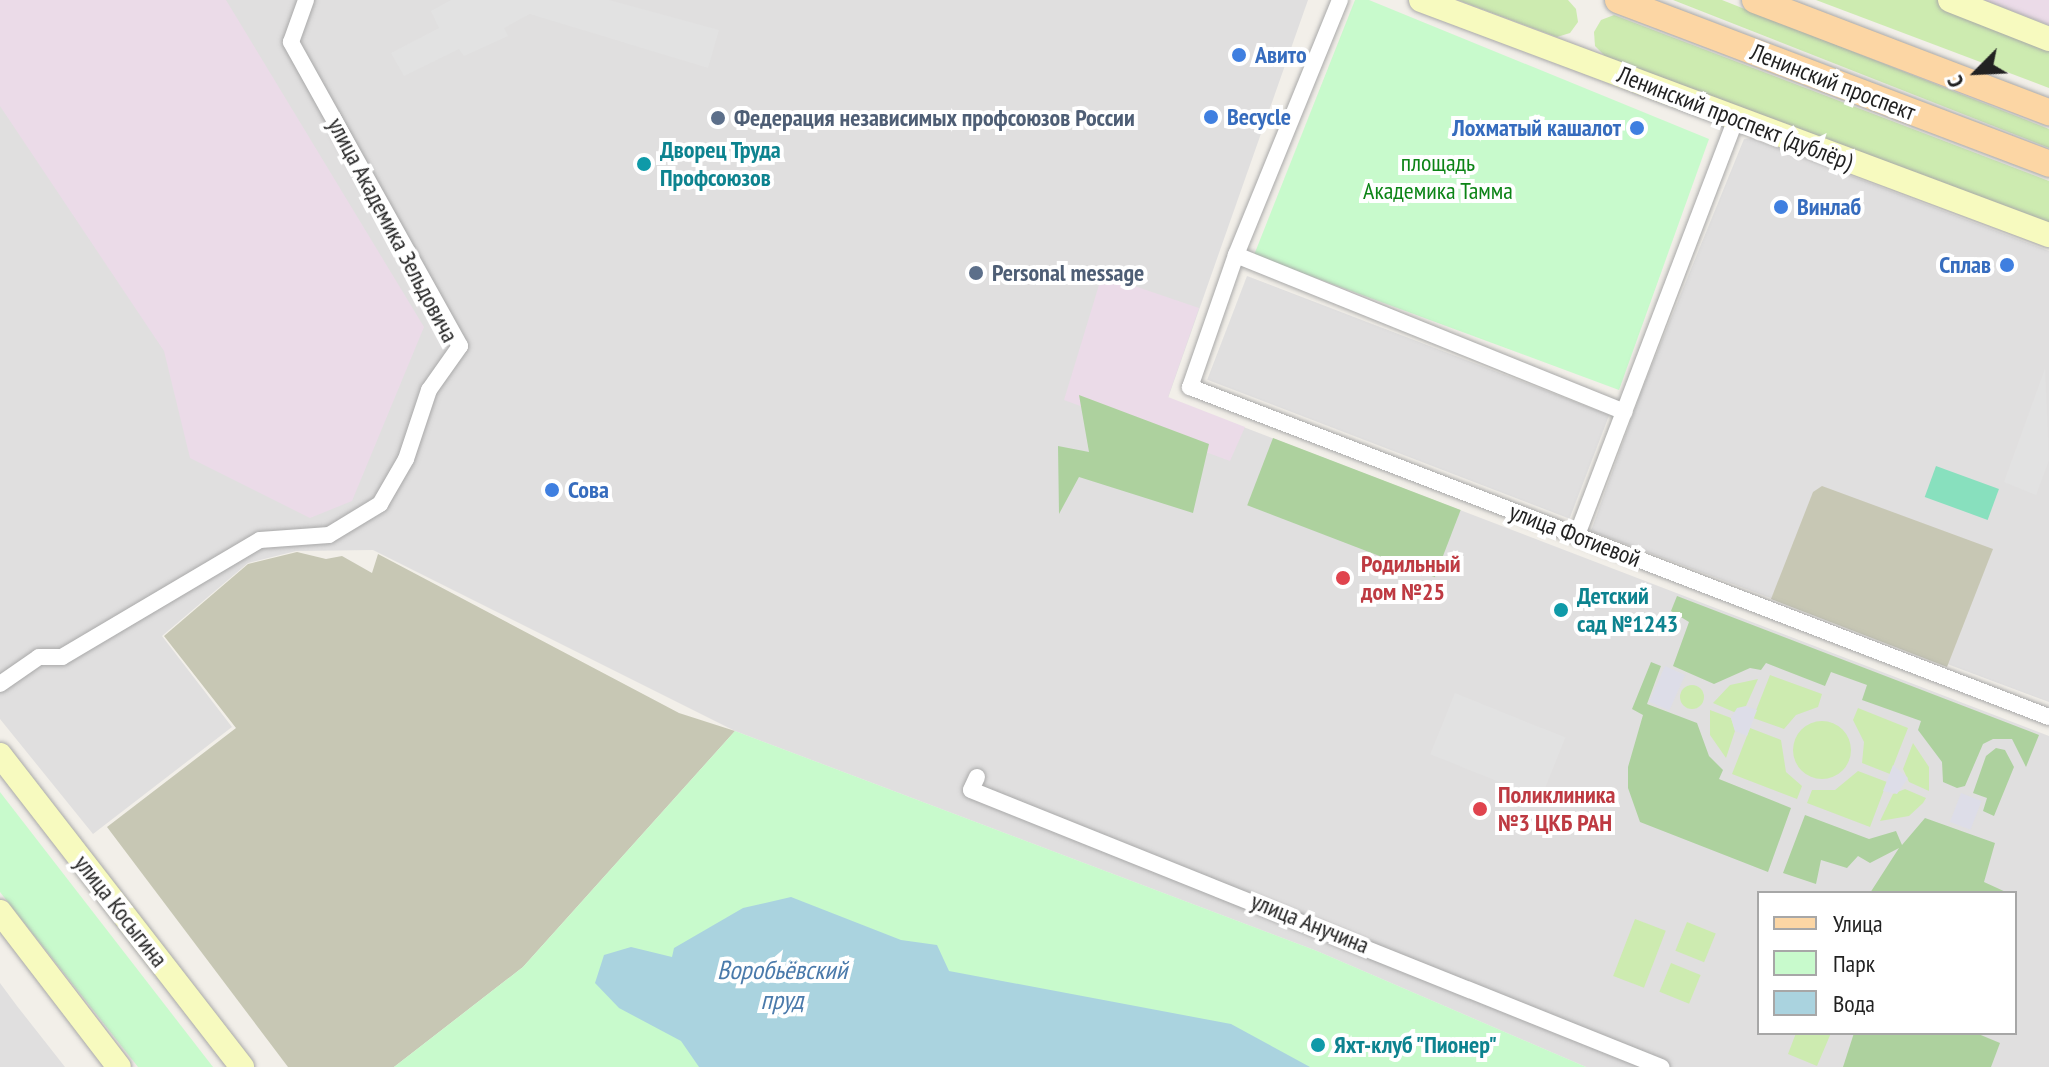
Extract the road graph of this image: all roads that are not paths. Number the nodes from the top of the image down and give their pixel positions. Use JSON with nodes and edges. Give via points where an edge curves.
{"nodes":[{"id":1,"x":306,"y":0,"type":"edge"},
{"id":2,"x":1340,"y":0,"type":"edge"},
{"id":3,"x":1618,"y":0,"type":"edge"},
{"id":4,"x":1755,"y":0,"type":"edge"},
{"id":5,"x":1950,"y":0,"type":"edge"},
{"id":6,"x":1427,"y":1,"type":"edge"},
{"id":7,"x":2049,"y":39,"type":"edge"},
{"id":8,"x":2049,"y":112,"type":"edge"},
{"id":9,"x":1737,"y":117,"type":"junction"},
{"id":10,"x":2049,"y":164,"type":"edge"},
{"id":11,"x":2049,"y":235,"type":"edge"},
{"id":12,"x":1236,"y":255,"type":"junction"},
{"id":13,"x":1625,"y":412,"type":"junction"},
{"id":14,"x":1577,"y":535,"type":"junction"},
{"id":15,"x":0,"y":684,"type":"edge"},
{"id":16,"x":2049,"y":717,"type":"edge"},
{"id":17,"x":0,"y":755,"type":"edge"},
{"id":18,"x":977,"y":777,"type":"dead end"},
{"id":19,"x":0,"y":912,"type":"edge"},
{"id":20,"x":119,"y":1067,"type":"edge"},
{"id":21,"x":242,"y":1067,"type":"edge"},
{"id":22,"x":1661,"y":1067,"type":"edge"}],
"edges":[{"from":1,"to":15,"type":"street","name":"улица Академика Зельдовича","via":[[291,42],[460,346],[429,390],[406,459],[380,504],[329,535],[260,540],[62,657],[39,657]]},
{"from":2,"to":12,"type":"street"},
{"from":3,"to":10,"type":"main road","name":"Ленинский проспект"},
{"from":4,"to":8,"type":"main road","name":"Ленинский проспект"},
{"from":5,"to":7,"type":"street"},
{"from":6,"to":9,"type":"street","name":"Ленинский проспект (дублёр)"},
{"from":9,"to":11,"type":"street","name":"Ленинский проспект (дублёр)"},
{"from":9,"to":13,"type":"street"},
{"from":12,"to":13,"type":"street"},
{"from":12,"to":14,"type":"street","name":"улица Фотиевой","via":[[1190,387]]},
{"from":13,"to":14,"type":"street"},
{"from":14,"to":16,"type":"street","name":"улица Фотиевой"},
{"from":17,"to":21,"type":"street","name":"улица Косыгина"},
{"from":18,"to":22,"type":"street","name":"улица Анучина","via":[[971,790]]},
{"from":19,"to":20,"type":"street"}]}
